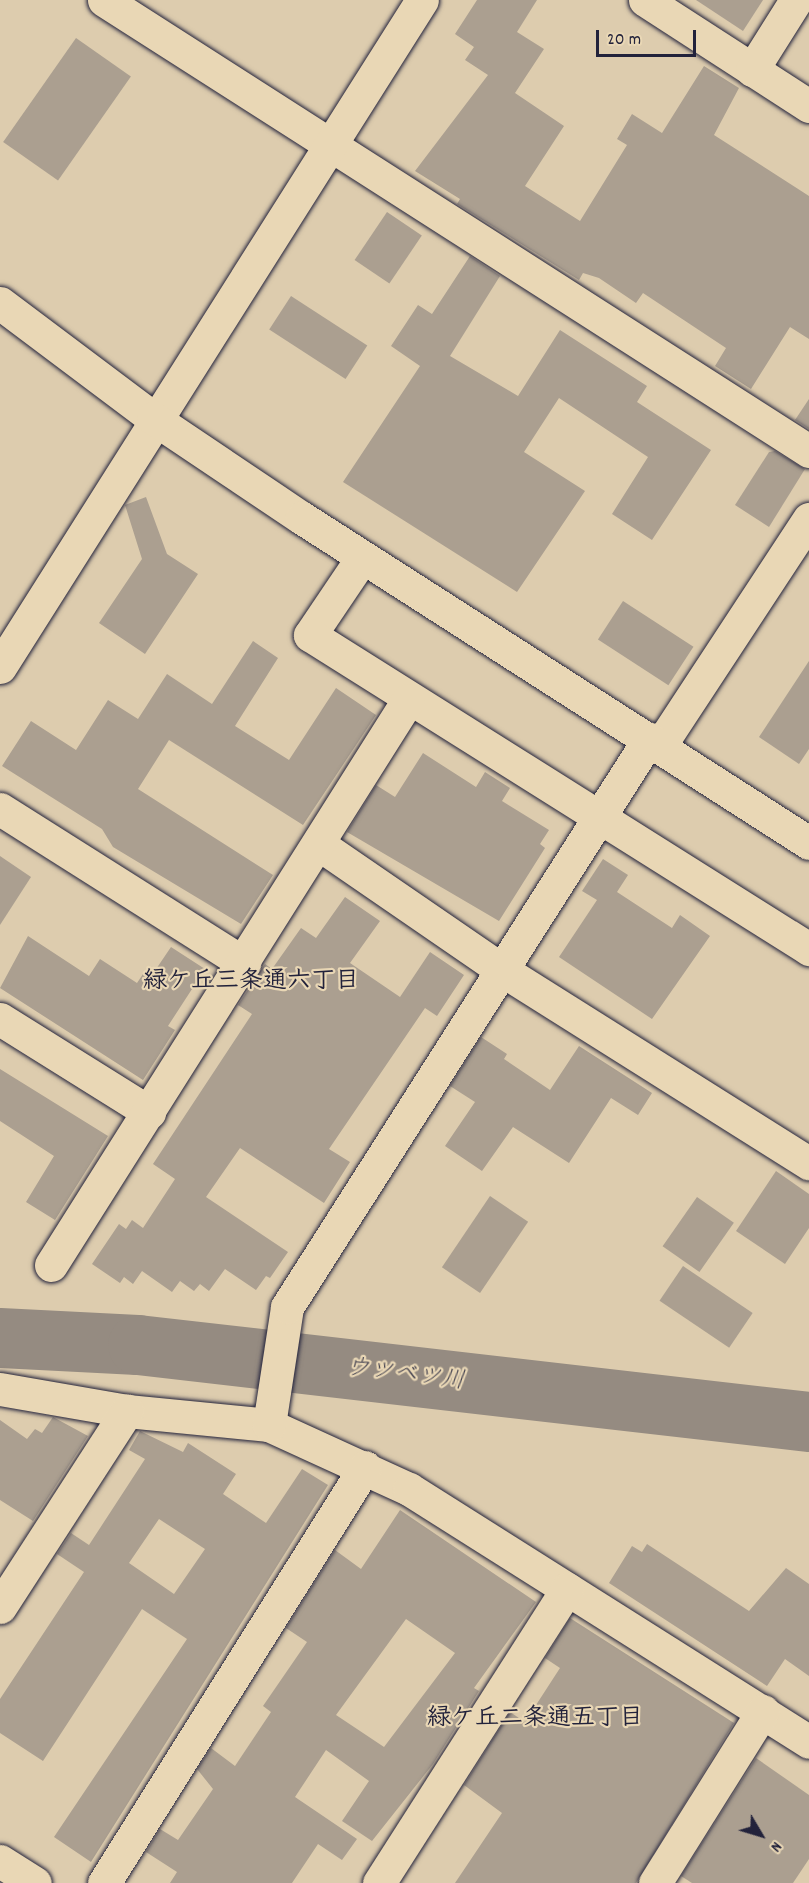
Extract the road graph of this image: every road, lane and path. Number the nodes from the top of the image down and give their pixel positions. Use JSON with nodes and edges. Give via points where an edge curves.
{"nodes":[{"id":1,"x":104,"y":0,"type":"edge"},
{"id":2,"x":422,"y":0,"type":"edge"},
{"id":3,"x":645,"y":0,"type":"edge"},
{"id":4,"x":796,"y":0,"type":"edge"},
{"id":5,"x":752,"y":70,"type":"junction"},
{"id":6,"x":809,"y":106,"type":"edge"},
{"id":7,"x":330,"y":147,"type":"junction"},
{"id":8,"x":0,"y":303,"type":"edge"},
{"id":9,"x":153,"y":418,"type":"junction"},
{"id":10,"x":809,"y":451,"type":"edge"},
{"id":11,"x":809,"y":519,"type":"edge"},
{"id":12,"x":362,"y":558,"type":"junction"},
{"id":13,"x":0,"y":667,"type":"edge"},
{"id":14,"x":408,"y":700,"type":"junction"},
{"id":15,"x":654,"y":743,"type":"junction"},
{"id":16,"x":0,"y":809,"type":"edge"},
{"id":17,"x":599,"y":817,"type":"junction"},
{"id":18,"x":809,"y":843,"type":"edge"},
{"id":19,"x":320,"y":845,"type":"junction"},
{"id":20,"x":809,"y":949,"type":"edge"},
{"id":21,"x":244,"y":963,"type":"junction"},
{"id":22,"x":502,"y":969,"type":"junction"},
{"id":23,"x":0,"y":1019,"type":"edge"},
{"id":24,"x":149,"y":1112,"type":"junction"},
{"id":25,"x":809,"y":1163,"type":"edge"},
{"id":26,"x":51,"y":1265,"type":"dead end"},
{"id":27,"x":0,"y":1389,"type":"edge"},
{"id":28,"x":127,"y":1411,"type":"junction"},
{"id":29,"x":270,"y":1415,"type":"junction"},
{"id":30,"x":365,"y":1467,"type":"junction"},
{"id":31,"x":567,"y":1589,"type":"junction"},
{"id":32,"x":0,"y":1607,"type":"edge"},
{"id":33,"x":763,"y":1711,"type":"junction"},
{"id":34,"x":809,"y":1742,"type":"edge"},
{"id":35,"x":0,"y":1861,"type":"edge"},
{"id":36,"x":35,"y":1883,"type":"edge"},
{"id":37,"x":104,"y":1883,"type":"edge"},
{"id":38,"x":379,"y":1883,"type":"edge"},
{"id":39,"x":655,"y":1883,"type":"edge"}],
"edges":[{"from":1,"to":7,"type":"street"},
{"from":2,"to":7,"type":"street"},
{"from":3,"to":5,"type":"street"},
{"from":4,"to":5,"type":"street"},
{"from":5,"to":6,"type":"street"},
{"from":7,"to":9,"type":"street"},
{"from":7,"to":10,"type":"street"},
{"from":8,"to":9,"type":"street"},
{"from":9,"to":12,"type":"street"},
{"from":9,"to":13,"type":"street"},
{"from":11,"to":15,"type":"street"},
{"from":12,"to":14,"type":"street","via":[[310,635]]},
{"from":12,"to":15,"type":"street"},
{"from":14,"to":17,"type":"street"},
{"from":14,"to":19,"type":"street"},
{"from":15,"to":17,"type":"street"},
{"from":15,"to":18,"type":"street"},
{"from":16,"to":21,"type":"street"},
{"from":17,"to":20,"type":"street"},
{"from":17,"to":22,"type":"street"},
{"from":19,"to":21,"type":"street"},
{"from":19,"to":22,"type":"street"},
{"from":21,"to":24,"type":"street"},
{"from":22,"to":25,"type":"street"},
{"from":22,"to":29,"type":"street","via":[[287,1307]]},
{"from":23,"to":24,"type":"street"},
{"from":24,"to":26,"type":"street"},
{"from":27,"to":28,"type":"street"},
{"from":28,"to":29,"type":"street"},
{"from":28,"to":32,"type":"street"},
{"from":29,"to":30,"type":"street"},
{"from":30,"to":31,"type":"street"},
{"from":30,"to":37,"type":"street"},
{"from":31,"to":33,"type":"street"},
{"from":31,"to":38,"type":"street"},
{"from":33,"to":34,"type":"street"},
{"from":33,"to":39,"type":"street"},
{"from":35,"to":36,"type":"street"}]}
